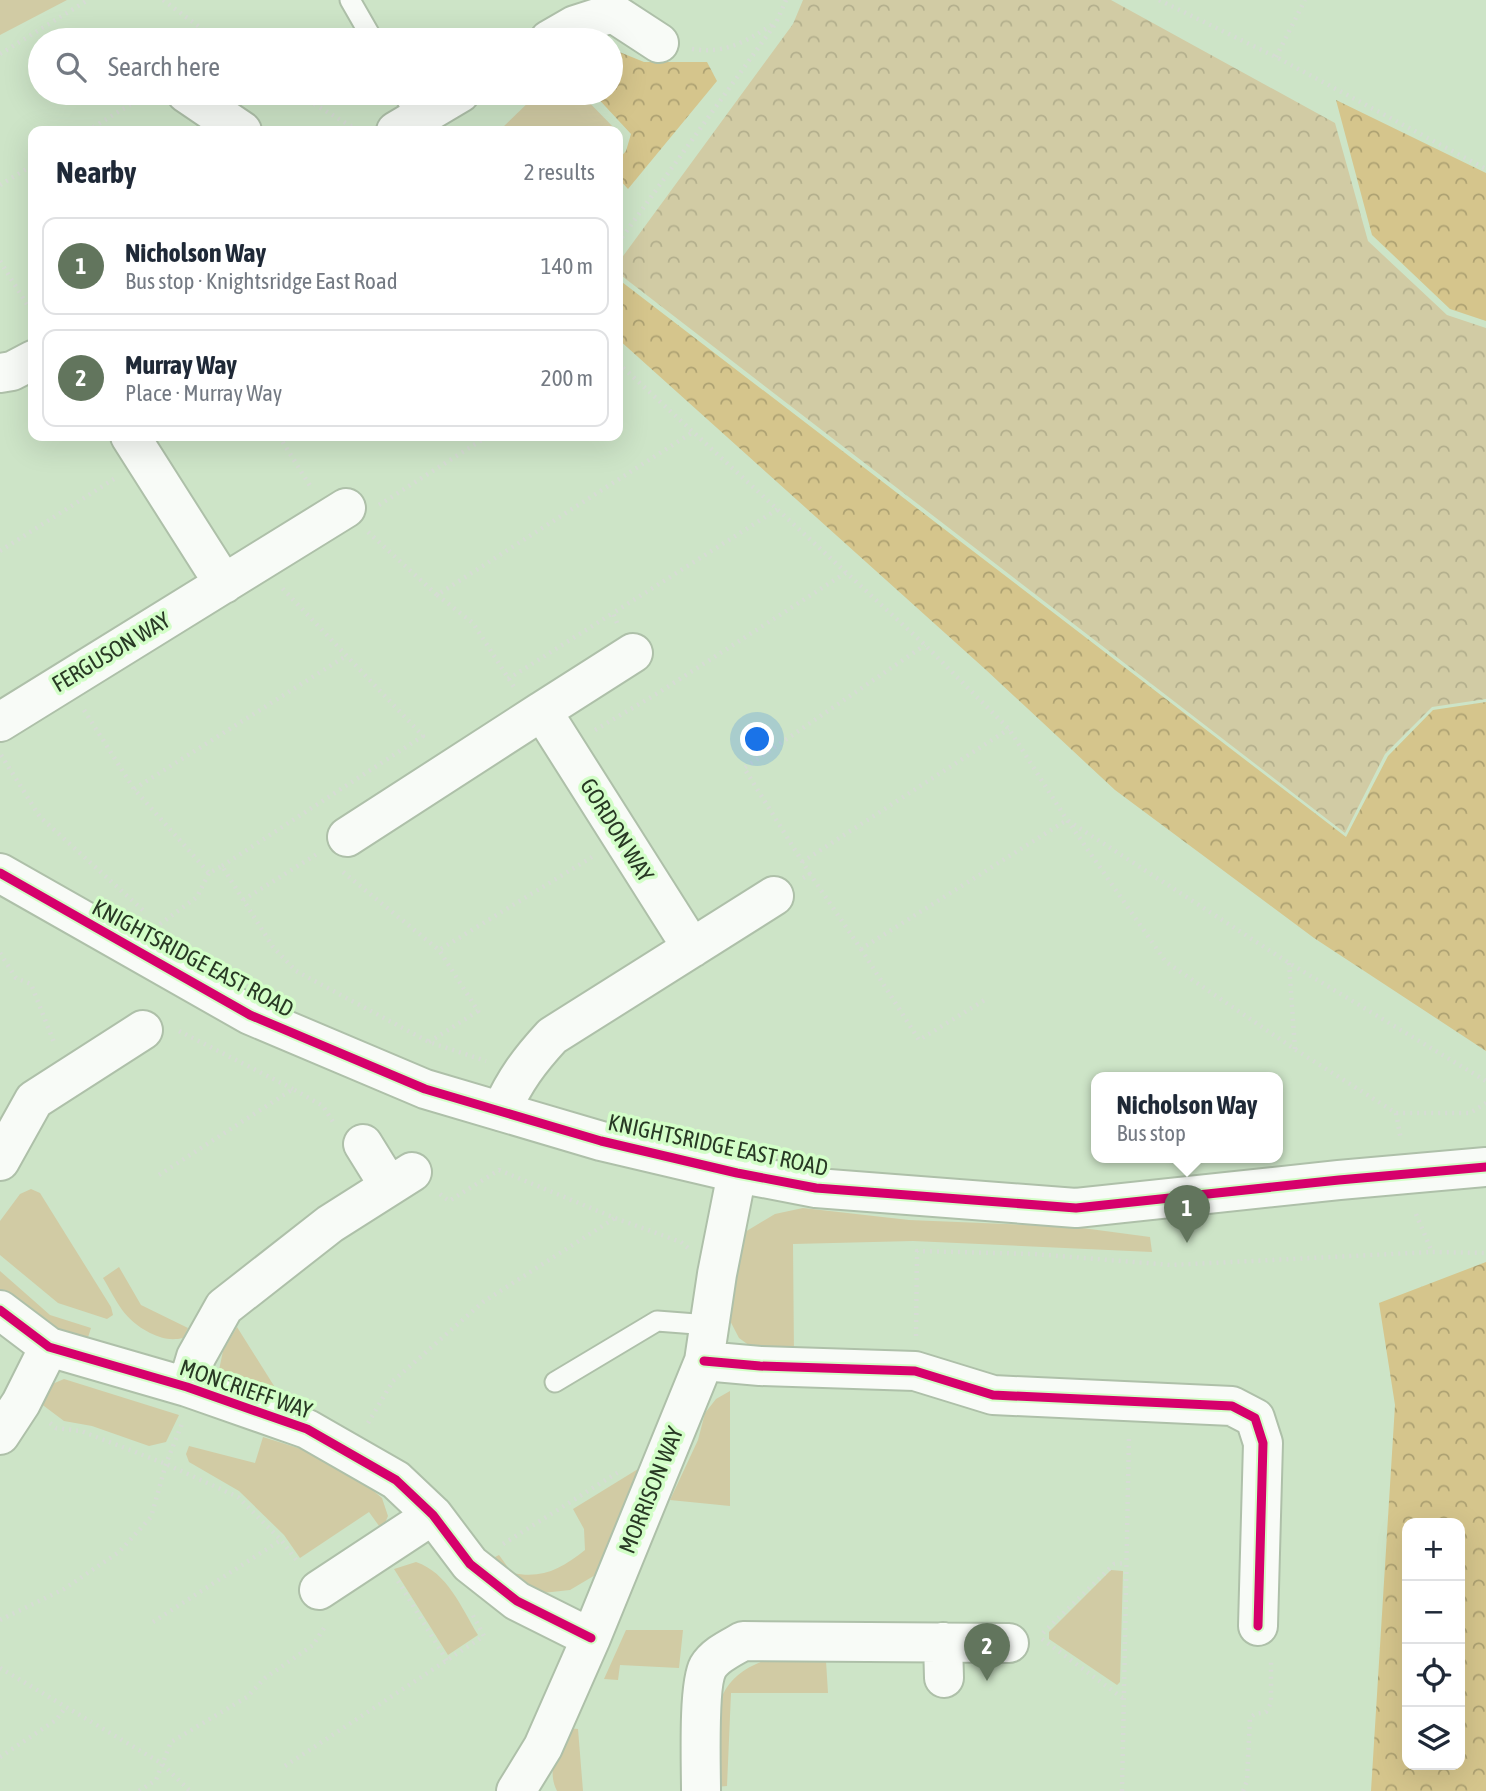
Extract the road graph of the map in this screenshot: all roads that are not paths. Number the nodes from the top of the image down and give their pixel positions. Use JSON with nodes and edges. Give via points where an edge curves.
{"nodes":[{"id":1,"x":350,"y":0,"type":"edge"},
{"id":2,"x":622,"y":7,"type":"edge"},
{"id":3,"x":366,"y":28,"type":"edge"},
{"id":4,"x":570,"y":28,"type":"edge"},
{"id":5,"x":659,"y":43,"type":"road end"},
{"id":6,"x":204,"y":105,"type":"edge"},
{"id":7,"x":429,"y":105,"type":"edge"},
{"id":8,"x":405,"y":114,"type":"edge"},
{"id":9,"x":235,"y":126,"type":"edge"},
{"id":10,"x":28,"y":363,"type":"edge"},
{"id":11,"x":0,"y":373,"type":"edge"},
{"id":12,"x":137,"y":448,"type":"edge"},
{"id":13,"x":344,"y":515,"type":"road end"},
{"id":14,"x":224,"y":584,"type":"junction"},
{"id":15,"x":633,"y":653,"type":"road end"},
{"id":16,"x":538,"y":714,"type":"junction"},
{"id":17,"x":0,"y":722,"type":"edge"},
{"id":18,"x":347,"y":834,"type":"road end"},
{"id":19,"x":0,"y":873,"type":"edge"},
{"id":20,"x":774,"y":896,"type":"road end"},
{"id":21,"x":692,"y":948,"type":"junction"},
{"id":22,"x":143,"y":1030,"type":"road end"},
{"id":23,"x":501,"y":1111,"type":"junction"},
{"id":24,"x":363,"y":1144,"type":"road end"},
{"id":25,"x":0,"y":1161,"type":"edge"},
{"id":26,"x":1486,"y":1167,"type":"edge"},
{"id":27,"x":737,"y":1174,"type":"junction"},
{"id":28,"x":0,"y":1310,"type":"edge"},
{"id":29,"x":707,"y":1343,"type":"junction"},
{"id":30,"x":49,"y":1347,"type":"junction"},
{"id":31,"x":555,"y":1382,"type":"dead end"},
{"id":32,"x":191,"y":1388,"type":"junction"},
{"id":33,"x":0,"y":1435,"type":"edge"},
{"id":34,"x":433,"y":1515,"type":"junction"},
{"id":35,"x":319,"y":1590,"type":"road end"},
{"id":36,"x":1258,"y":1626,"type":"road end"},
{"id":37,"x":592,"y":1638,"type":"junction"},
{"id":38,"x":1009,"y":1643,"type":"dead end"},
{"id":39,"x":516,"y":1791,"type":"edge"},
{"id":40,"x":701,"y":1791,"type":"edge"}],
"edges":[{"from":1,"to":3,"type":"lane"},
{"from":2,"to":4,"type":"street"},
{"from":2,"to":5,"type":"street"},
{"from":6,"to":9,"type":"street"},
{"from":7,"to":8,"type":"street"},
{"from":10,"to":11,"type":"street"},
{"from":12,"to":14,"type":"street"},
{"from":13,"to":14,"type":"street","name":"FERGUSON WAY"},
{"from":14,"to":17,"type":"street","name":"FERGUSON WAY"},
{"from":15,"to":16,"type":"street"},
{"from":16,"to":18,"type":"street"},
{"from":16,"to":21,"type":"street","name":"GORDON WAY","via":[[565,747]]},
{"from":19,"to":23,"type":"street","name":"KNIGHTSRIDGE EAST ROAD","via":[[250,1015],[425,1089]]},
{"from":20,"to":21,"type":"street"},
{"from":21,"to":23,"type":"street","via":[[552,1036],[526,1065]]},
{"from":22,"to":25,"type":"street","via":[[34,1100]]},
{"from":23,"to":27,"type":"street","name":"KNIGHTSRIDGE EAST ROAD"},
{"from":24,"to":32,"type":"street","name":"MONCRIEFF WAY","via":[[401,1179],[330,1224],[223,1307],[196,1357]]},
{"from":26,"to":27,"type":"street","name":"KNIGHTSRIDGE EAST ROAD","via":[[1076,1208],[816,1188]]},
{"from":27,"to":29,"type":"street","name":"MORRISON WAY"},
{"from":28,"to":30,"type":"street","name":"MONCRIEFF WAY"},
{"from":29,"to":31,"type":"lane","via":[[657,1321]]},
{"from":29,"to":36,"type":"street","via":[[760,1366],[915,1371],[993,1395],[1232,1406],[1255,1418],[1263,1443]]},
{"from":29,"to":37,"type":"street","name":"MORRISON WAY"},
{"from":30,"to":32,"type":"street","name":"MONCRIEFF WAY"},
{"from":30,"to":33,"type":"street"},
{"from":32,"to":34,"type":"street","name":"MONCRIEFF WAY","via":[[307,1429],[396,1480]]},
{"from":34,"to":35,"type":"street"},
{"from":34,"to":37,"type":"street","name":"MONCRIEFF WAY","via":[[470,1564],[517,1601]]},
{"from":37,"to":39,"type":"street","name":"MORRISON WAY","via":[[543,1747]]},
{"from":38,"to":40,"type":"street","via":[[943,1660],[743,1641],[708,1667],[703,1686]]}]}
